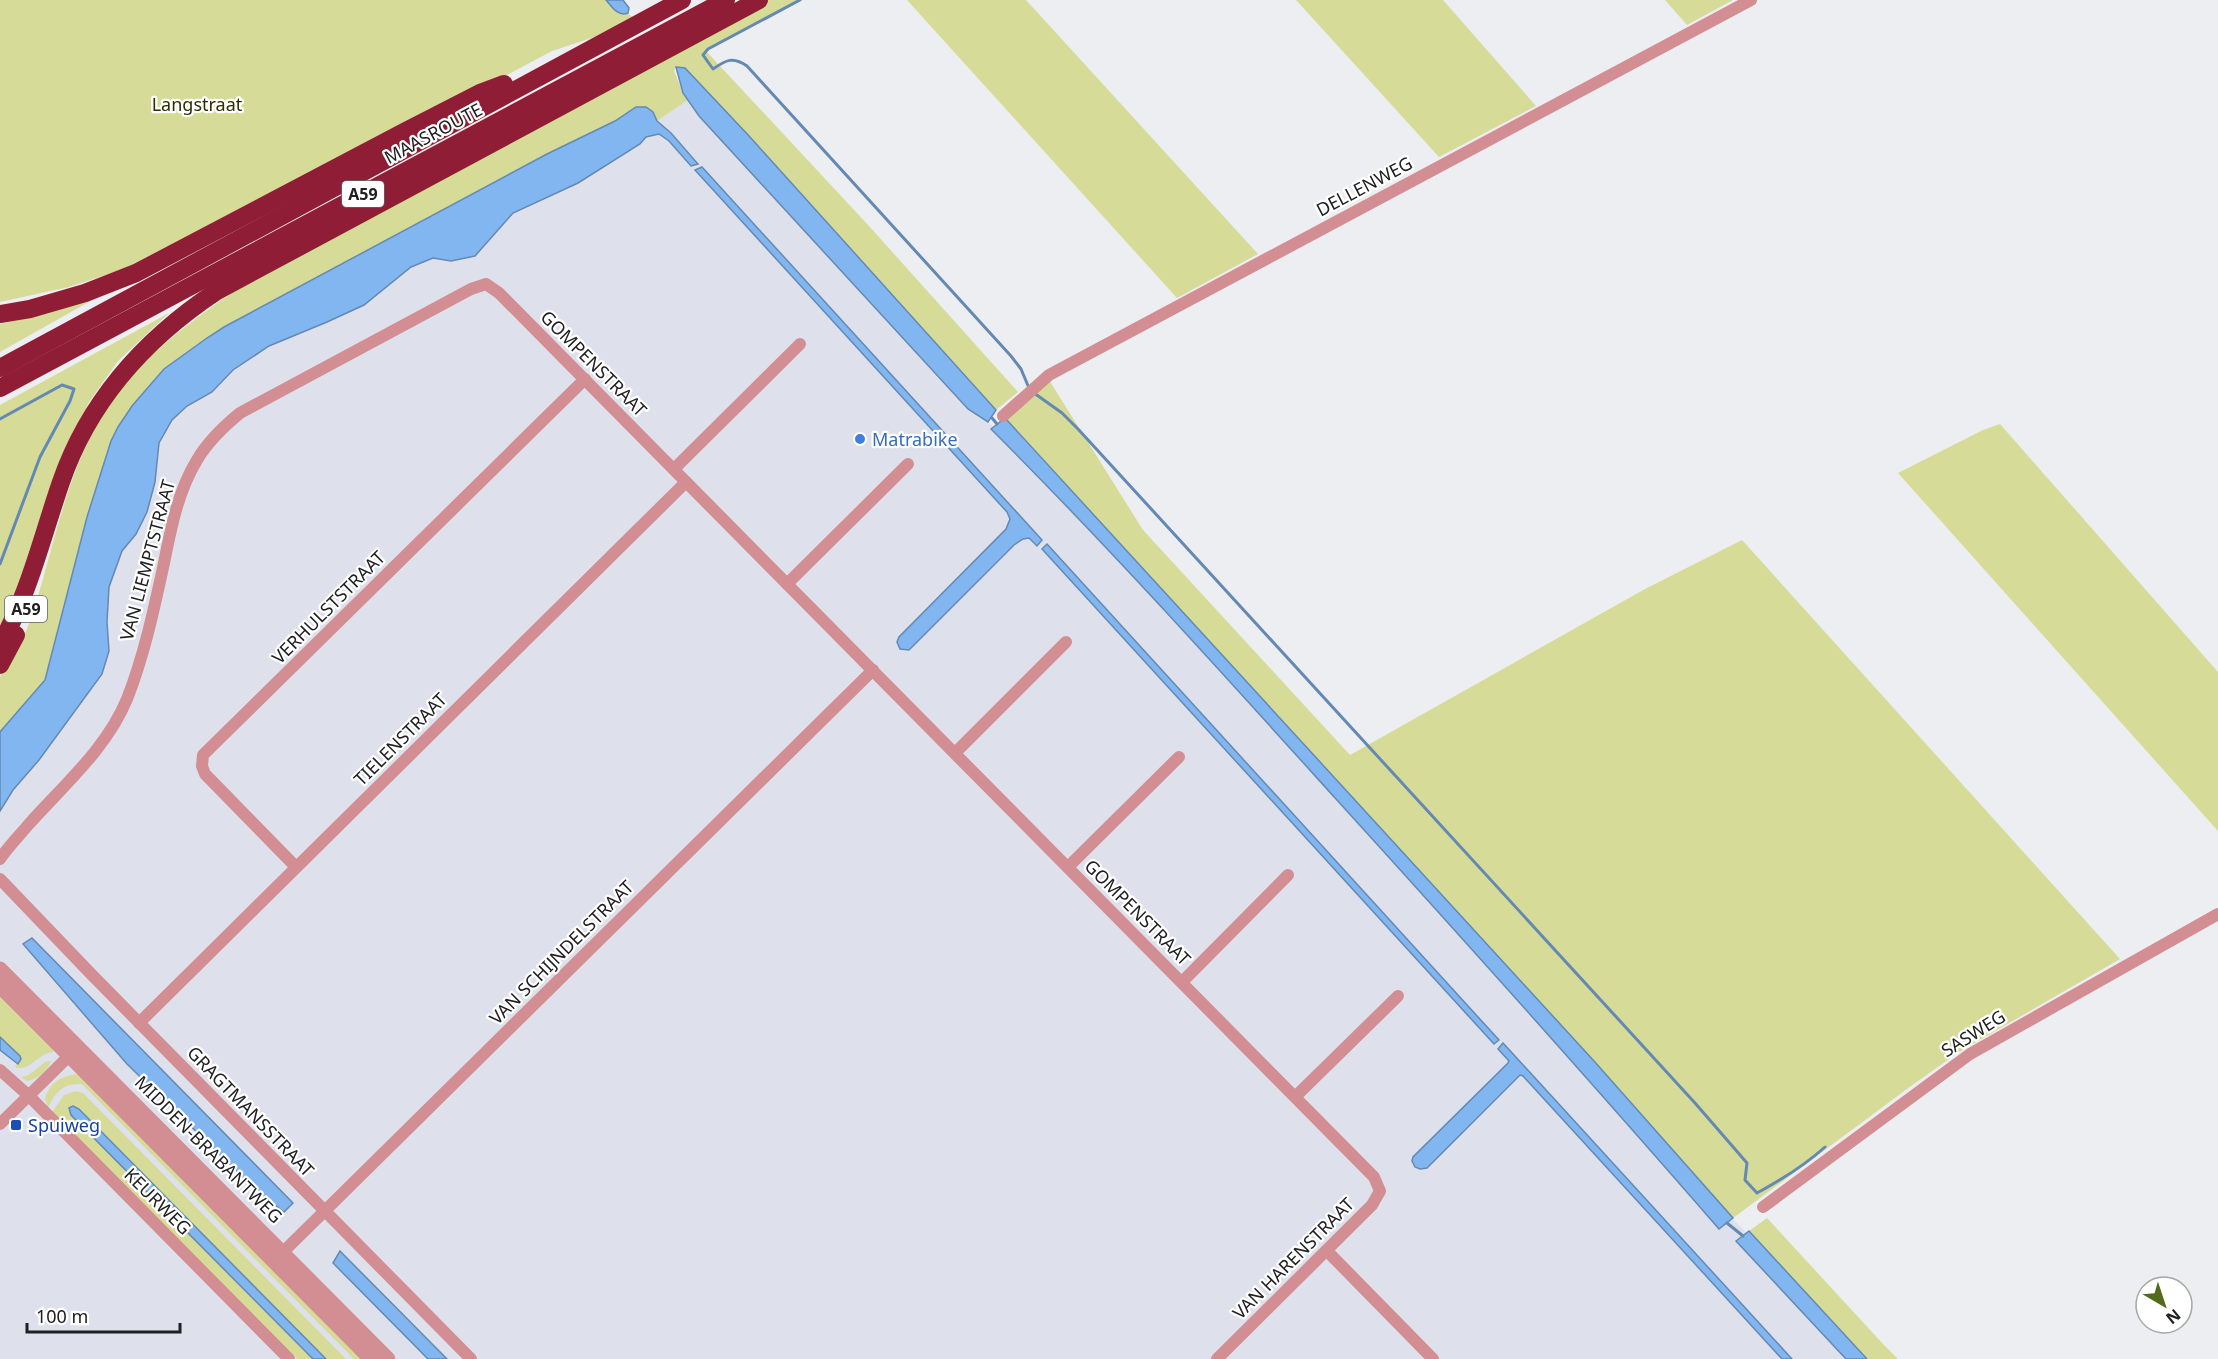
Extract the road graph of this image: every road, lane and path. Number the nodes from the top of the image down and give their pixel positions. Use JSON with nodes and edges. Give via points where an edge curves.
{"nodes":[{"id":1,"x":682,"y":0,"type":"edge"},
{"id":2,"x":726,"y":0,"type":"edge"},
{"id":3,"x":759,"y":0,"type":"edge"},
{"id":4,"x":1751,"y":0,"type":"edge"},
{"id":5,"x":571,"y":59,"type":"junction"},
{"id":6,"x":486,"y":284,"type":"joint"},
{"id":7,"x":0,"y":314,"type":"edge"},
{"id":8,"x":800,"y":344,"type":"dead end"},
{"id":9,"x":0,"y":368,"type":"edge"},
{"id":10,"x":585,"y":379,"type":"junction"},
{"id":11,"x":0,"y":388,"type":"edge"},
{"id":12,"x":1003,"y":416,"type":"dead end"},
{"id":13,"x":908,"y":464,"type":"dead end"},
{"id":14,"x":674,"y":469,"type":"junction"},
{"id":15,"x":686,"y":482,"type":"junction"},
{"id":16,"x":40,"y":549,"type":"junction"},
{"id":17,"x":788,"y":584,"type":"junction"},
{"id":18,"x":1066,"y":642,"type":"dead end"},
{"id":19,"x":0,"y":645,"type":"edge"},
{"id":20,"x":0,"y":665,"type":"edge"},
{"id":21,"x":873,"y":670,"type":"junction"},
{"id":22,"x":955,"y":753,"type":"junction"},
{"id":23,"x":1179,"y":757,"type":"dead end"},
{"id":24,"x":0,"y":859,"type":"edge"},
{"id":25,"x":296,"y":867,"type":"junction"},
{"id":26,"x":1068,"y":867,"type":"junction"},
{"id":27,"x":1288,"y":875,"type":"dead end"},
{"id":28,"x":3,"y":884,"type":"edge"},
{"id":29,"x":2218,"y":914,"type":"edge"},
{"id":30,"x":0,"y":969,"type":"edge"},
{"id":31,"x":1182,"y":982,"type":"junction"},
{"id":32,"x":0,"y":986,"type":"edge"},
{"id":33,"x":1398,"y":996,"type":"dead end"},
{"id":34,"x":139,"y":1023,"type":"junction"},
{"id":35,"x":74,"y":1051,"type":"junction"},
{"id":36,"x":0,"y":1070,"type":"edge"},
{"id":37,"x":28,"y":1095,"type":"junction"},
{"id":38,"x":1295,"y":1096,"type":"junction"},
{"id":39,"x":0,"y":1124,"type":"edge"},
{"id":40,"x":1374,"y":1177,"type":"joint"},
{"id":41,"x":1763,"y":1207,"type":"dead end"},
{"id":42,"x":324,"y":1212,"type":"junction"},
{"id":43,"x":1327,"y":1251,"type":"junction"},
{"id":44,"x":279,"y":1256,"type":"junction"},
{"id":45,"x":284,"y":1357,"type":"edge"},
{"id":46,"x":371,"y":1359,"type":"edge"},
{"id":47,"x":388,"y":1359,"type":"edge"},
{"id":48,"x":471,"y":1359,"type":"edge"},
{"id":49,"x":1217,"y":1359,"type":"edge"},
{"id":50,"x":1433,"y":1359,"type":"edge"}],
"edges":[{"from":1,"to":5,"type":"highway","name":"MAASROUTE","number":"A59"},
{"from":2,"to":11,"type":"highway","name":"MAASROUTE","number":"A59"},
{"from":3,"to":16,"type":"highway","number":"A59","via":[[227,285],[178,318],[123,372],[93,414],[69,460]]},
{"from":4,"to":12,"type":"street","name":"DELLENWEG","via":[[1049,375]]},
{"from":5,"to":7,"type":"highway","number":"A59","via":[[471,98],[136,273],[85,293]]},
{"from":5,"to":9,"type":"highway","name":"MAASROUTE","number":"A59"},
{"from":6,"to":10,"type":"street","name":"GOMPENSTRAAT"},
{"from":6,"to":24,"type":"street","name":"VAN LIEMPTSTRAAT","via":[[261,401],[240,413],[208,442],[193,466],[173,520],[148,632],[117,720]]},
{"from":8,"to":14,"type":"street"},
{"from":10,"to":14,"type":"street","name":"GOMPENSTRAAT"},
{"from":10,"to":25,"type":"street","name":"VERHULSTSTRAAT","via":[[203,755],[205,774]]},
{"from":13,"to":17,"type":"street"},
{"from":14,"to":15,"type":"street","name":"GOMPENSTRAAT"},
{"from":15,"to":17,"type":"street","name":"GOMPENSTRAAT"},
{"from":15,"to":25,"type":"street","name":"TIELENSTRAAT"},
{"from":16,"to":19,"type":"highway","number":"A59"},
{"from":16,"to":20,"type":"highway","number":"A59","via":[[27,607]]},
{"from":17,"to":21,"type":"street","name":"GOMPENSTRAAT"},
{"from":18,"to":22,"type":"street"},
{"from":21,"to":22,"type":"street","name":"GOMPENSTRAAT"},
{"from":21,"to":42,"type":"street","name":"VAN SCHIJNDELSTRAAT"},
{"from":22,"to":26,"type":"street","name":"GOMPENSTRAAT"},
{"from":23,"to":26,"type":"street","name":"GOMPENSTRAAT"},
{"from":25,"to":34,"type":"street","name":"TIELENSTRAAT"},
{"from":26,"to":31,"type":"street","name":"GOMPENSTRAAT"},
{"from":27,"to":31,"type":"street","name":"GOMPENSTRAAT"},
{"from":28,"to":34,"type":"street","name":"GRAGTMANSSTRAAT"},
{"from":29,"to":41,"type":"street","name":"SASWEG","via":[[1970,1054]]},
{"from":30,"to":35,"type":"street","name":"MIDDEN-BRABANTWEG"},
{"from":31,"to":38,"type":"street","name":"GOMPENSTRAAT"},
{"from":32,"to":35,"type":"street","name":"MIDDEN-BRABANTWEG"},
{"from":33,"to":38,"type":"street"},
{"from":34,"to":42,"type":"street","name":"GRAGTMANSSTRAAT"},
{"from":35,"to":37,"type":"street"},
{"from":35,"to":44,"type":"street","name":"MIDDEN-BRABANTWEG"},
{"from":36,"to":37,"type":"street","name":"KEURWEG"},
{"from":37,"to":39,"type":"street"},
{"from":37,"to":45,"type":"street","name":"KEURWEG"},
{"from":38,"to":40,"type":"street","name":"GOMPENSTRAAT"},
{"from":40,"to":43,"type":"street","name":"VAN HARENSTRAAT","via":[[1380,1191],[1372,1205]]},
{"from":42,"to":44,"type":"street","name":"VAN SCHIJNDELSTRAAT"},
{"from":42,"to":48,"type":"street","name":"GRAGTMANSSTRAAT"},
{"from":43,"to":49,"type":"street","name":"VAN HARENSTRAAT"},
{"from":43,"to":50,"type":"street"},
{"from":44,"to":46,"type":"street","name":"MIDDEN-BRABANTWEG"},
{"from":44,"to":47,"type":"street","name":"MIDDEN-BRABANTWEG"}]}
